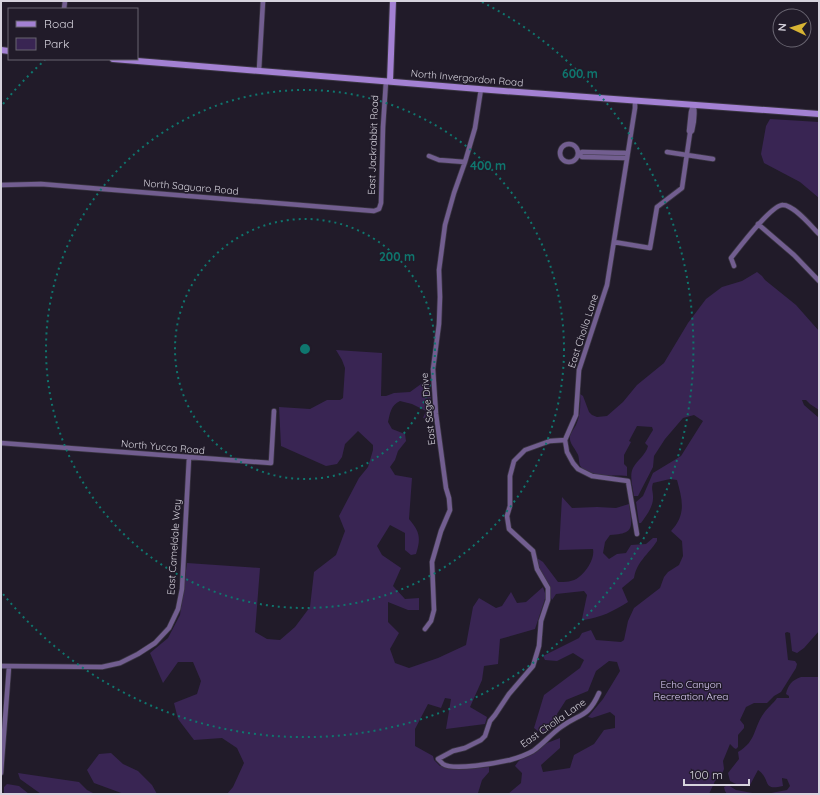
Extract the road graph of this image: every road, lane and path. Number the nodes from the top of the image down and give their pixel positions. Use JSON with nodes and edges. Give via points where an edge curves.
{"nodes":[{"id":1,"x":263,"y":1,"type":"edge"},
{"id":2,"x":393,"y":1,"type":"edge"},
{"id":3,"x":126,"y":60,"type":"edge"},
{"id":4,"x":259,"y":70,"type":"junction"},
{"id":5,"x":388,"y":81,"type":"junction"},
{"id":6,"x":481,"y":89,"type":"junction"},
{"id":7,"x":635,"y":101,"type":"junction"},
{"id":8,"x":693,"y":106,"type":"junction"},
{"id":9,"x":819,"y":114,"type":"edge"},
{"id":10,"x":667,"y":152,"type":"dead end"},
{"id":11,"x":578,"y":154,"type":"dead end"},
{"id":12,"x":687,"y":155,"type":"junction"},
{"id":13,"x":430,"y":156,"type":"dead end"},
{"id":14,"x":627,"y":156,"type":"junction"},
{"id":15,"x":713,"y":159,"type":"dead end"},
{"id":16,"x":465,"y":162,"type":"junction"},
{"id":17,"x":1,"y":185,"type":"edge"},
{"id":18,"x":379,"y":209,"type":"joint"},
{"id":19,"x":758,"y":224,"type":"junction"},
{"id":20,"x":819,"y":234,"type":"edge"},
{"id":21,"x":614,"y":242,"type":"junction"},
{"id":22,"x":734,"y":266,"type":"dead end"},
{"id":23,"x":819,"y":280,"type":"edge"},
{"id":24,"x":274,"y":411,"type":"dead end"},
{"id":25,"x":565,"y":440,"type":"junction"},
{"id":26,"x":1,"y":443,"type":"edge"},
{"id":27,"x":189,"y":458,"type":"junction"},
{"id":28,"x":637,"y":534,"type":"dead end"},
{"id":29,"x":425,"y":629,"type":"dead end"},
{"id":30,"x":1,"y":666,"type":"edge"},
{"id":31,"x":9,"y":667,"type":"junction"},
{"id":32,"x":599,"y":693,"type":"dead end"},
{"id":33,"x":1,"y":773,"type":"edge"}],
"edges":[{"from":1,"to":4,"type":"street"},
{"from":2,"to":5,"type":"street","name":"East Jackrabbit Road"},
{"from":3,"to":4,"type":"street","name":"North Invergordon Road"},
{"from":4,"to":5,"type":"street","name":"North Invergordon Road"},
{"from":5,"to":6,"type":"street","name":"North Invergordon Road"},
{"from":5,"to":18,"type":"street","name":"East Jackrabbit Road"},
{"from":6,"to":7,"type":"street","name":"North Invergordon Road"},
{"from":6,"to":16,"type":"street","name":"East Sage Drive","via":[[475,128]]},
{"from":7,"to":8,"type":"street","name":"North Invergordon Road"},
{"from":7,"to":14,"type":"street","name":"East Cholla Lane"},
{"from":8,"to":9,"type":"street","name":"North Invergordon Road"},
{"from":8,"to":12,"type":"street","via":[[695,113]]},
{"from":10,"to":12,"type":"street"},
{"from":11,"to":14,"type":"street","via":[[582,152]]},
{"from":12,"to":15,"type":"street"},
{"from":12,"to":21,"type":"street","via":[[682,188],[657,207],[650,248]]},
{"from":13,"to":16,"type":"street","via":[[439,160]]},
{"from":14,"to":21,"type":"street","name":"East Cholla Lane"},
{"from":16,"to":29,"type":"street","name":"East Sage Drive","via":[[443,232],[439,270],[440,314],[433,369],[436,414],[450,510],[432,562],[434,610]]},
{"from":17,"to":18,"type":"street","name":"North Saguaro Road","via":[[41,184],[374,211]]},
{"from":19,"to":20,"type":"street","via":[[778,205],[783,205],[790,207]]},
{"from":19,"to":22,"type":"street","via":[[731,258]]},
{"from":19,"to":23,"type":"street","via":[[794,254]]},
{"from":21,"to":25,"type":"street","name":"East Cholla Lane","via":[[607,285],[579,370],[576,415]]},
{"from":24,"to":27,"type":"street","name":"North Yucca Road","via":[[272,463]]},
{"from":25,"to":28,"type":"street","via":[[567,452],[578,469],[592,476],[628,481]]},
{"from":25,"to":32,"type":"street","name":"East Cholla Lane","via":[[550,441],[525,450],[514,461],[510,476],[510,506],[507,516],[509,529],[533,551],[537,569],[548,588],[548,600],[541,621],[539,646],[533,666],[490,721],[481,740],[438,759],[443,764],[452,766],[475,766],[521,756],[533,750],[560,727],[588,711]]},
{"from":26,"to":27,"type":"street","name":"North Yucca Road"},
{"from":27,"to":31,"type":"street","name":"East Cameldale Way","via":[[182,589],[178,609],[169,628],[155,643],[120,663],[102,667]]},
{"from":30,"to":31,"type":"street","name":"East Cameldale Way"},
{"from":31,"to":33,"type":"street"}]}
